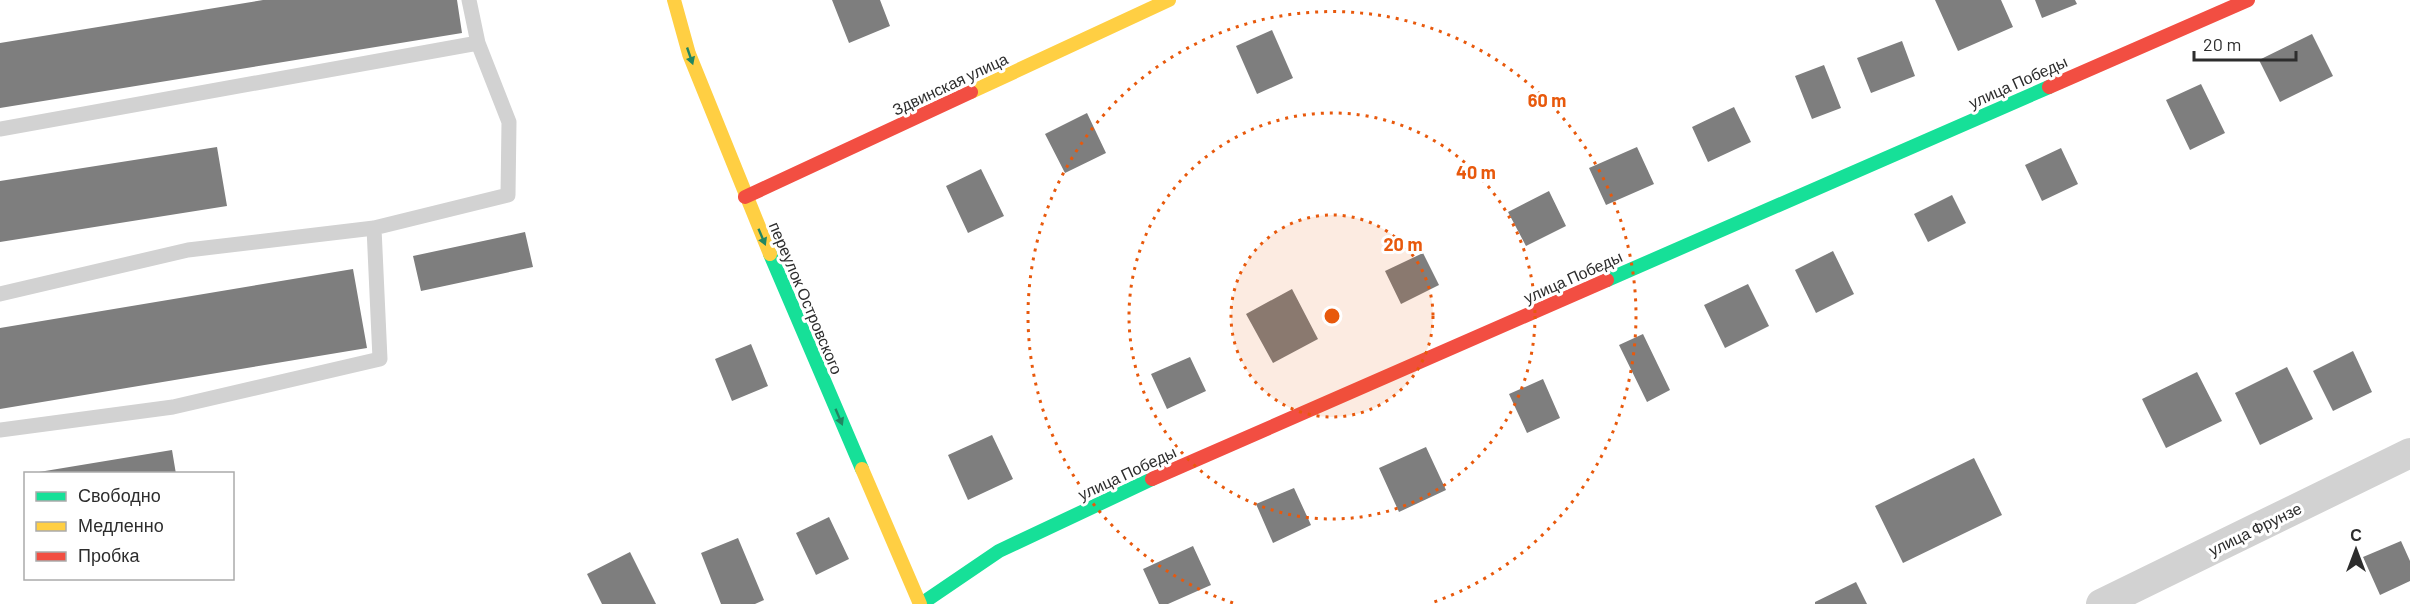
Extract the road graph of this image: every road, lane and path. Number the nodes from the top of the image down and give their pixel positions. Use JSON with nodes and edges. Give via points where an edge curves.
{"nodes":[{"id":1,"x":469,"y":0,"type":"edge"},
{"id":2,"x":674,"y":0,"type":"edge"},
{"id":3,"x":1169,"y":0,"type":"edge"},
{"id":4,"x":2248,"y":0,"type":"edge"},
{"id":5,"x":477,"y":43,"type":"junction"},
{"id":6,"x":0,"y":129,"type":"edge"},
{"id":7,"x":745,"y":197,"type":"junction"},
{"id":8,"x":374,"y":228,"type":"junction"},
{"id":9,"x":0,"y":294,"type":"edge"},
{"id":10,"x":0,"y":430,"type":"edge"},
{"id":11,"x":2410,"y":453,"type":"edge"},
{"id":12,"x":920,"y":604,"type":"edge"},
{"id":13,"x":2101,"y":604,"type":"edge"}],
"edges":[{"from":1,"to":5,"type":"lane"},
{"from":2,"to":7,"type":"street","name":"переулок Островского","one_way":true,"via":[[689,54]]},
{"from":3,"to":7,"type":"street","name":"Здвинская улица"},
{"from":4,"to":12,"type":"street","name":"улица Победы","via":[[1163,474],[999,551]]},
{"from":5,"to":6,"type":"lane"},
{"from":5,"to":8,"type":"lane","via":[[509,122],[508,195]]},
{"from":7,"to":12,"type":"street","name":"переулок Островского","one_way":true},
{"from":8,"to":9,"type":"lane","via":[[188,250]]},
{"from":8,"to":10,"type":"lane","via":[[380,359],[173,407]]},
{"from":11,"to":13,"type":"street","name":"улица Фрунзе"}]}
